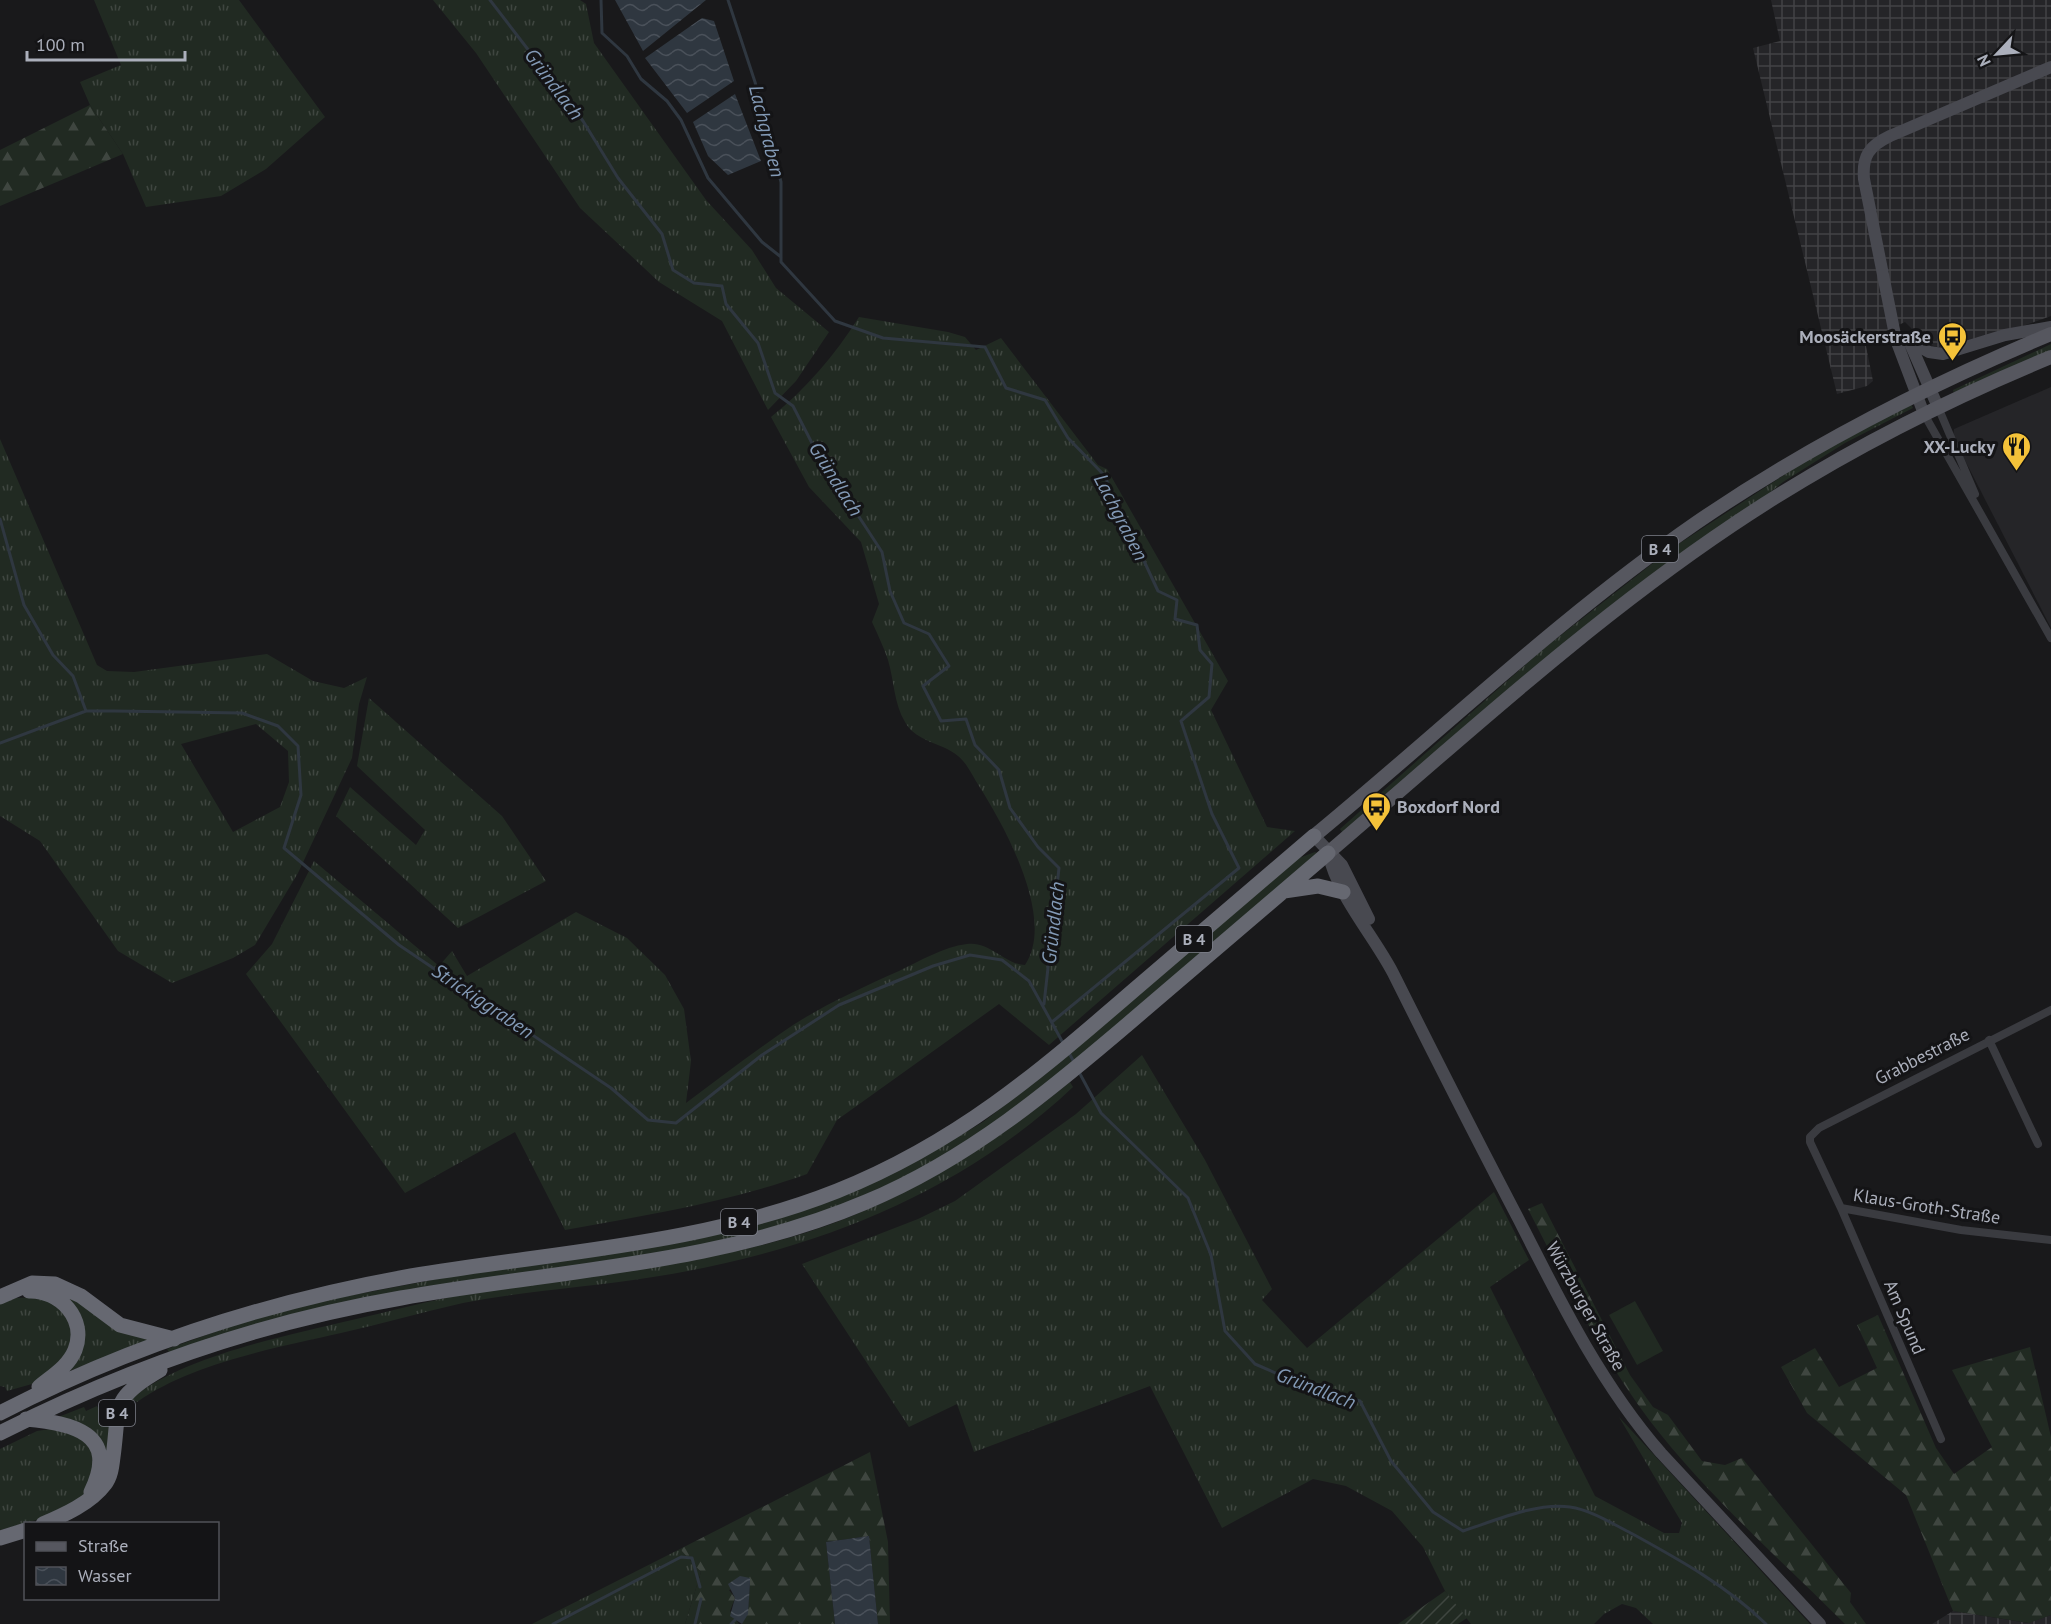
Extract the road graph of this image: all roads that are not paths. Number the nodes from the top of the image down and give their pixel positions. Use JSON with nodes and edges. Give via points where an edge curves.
{"nodes":[{"id":1,"x":2051,"y":67,"type":"edge"},
{"id":2,"x":1892,"y":318,"type":"junction"},
{"id":3,"x":2051,"y":327,"type":"edge"},
{"id":4,"x":2051,"y":334,"type":"edge"},
{"id":5,"x":1908,"y":340,"type":"junction"},
{"id":6,"x":2051,"y":357,"type":"edge"},
{"id":7,"x":1929,"y":388,"type":"junction"},
{"id":8,"x":1915,"y":395,"type":"junction"},
{"id":9,"x":1938,"y":407,"type":"junction"},
{"id":10,"x":1924,"y":414,"type":"junction"},
{"id":11,"x":1984,"y":516,"type":"junction"},
{"id":12,"x":2051,"y":638,"type":"edge"},
{"id":13,"x":1314,"y":836,"type":"junction"},
{"id":14,"x":1328,"y":853,"type":"junction"},
{"id":15,"x":1284,"y":891,"type":"junction"},
{"id":16,"x":1343,"y":892,"type":"junction"},
{"id":17,"x":1387,"y":961,"type":"junction"},
{"id":18,"x":2051,"y":1010,"type":"edge"},
{"id":19,"x":1989,"y":1040,"type":"junction"},
{"id":20,"x":1810,"y":1137,"type":"joint"},
{"id":21,"x":2038,"y":1144,"type":"dead end"},
{"id":22,"x":1841,"y":1208,"type":"junction"},
{"id":23,"x":2051,"y":1240,"type":"edge"},
{"id":24,"x":5,"y":1295,"type":"edge"},
{"id":25,"x":174,"y":1339,"type":"junction"},
{"id":26,"x":188,"y":1353,"type":"junction"},
{"id":27,"x":15,"y":1405,"type":"junction"},
{"id":28,"x":0,"y":1413,"type":"edge"},
{"id":29,"x":26,"y":1419,"type":"junction"},
{"id":30,"x":0,"y":1433,"type":"edge"},
{"id":31,"x":1941,"y":1439,"type":"dead end"},
{"id":32,"x":87,"y":1500,"type":"junction"},
{"id":33,"x":47,"y":1522,"type":"edge"},
{"id":34,"x":24,"y":1531,"type":"edge"},
{"id":35,"x":0,"y":1538,"type":"edge"},
{"id":36,"x":1820,"y":1624,"type":"edge"}],
"edges":[{"from":1,"to":2,"type":"main road","via":[[1880,141],[1866,154],[1864,179]]},
{"from":2,"to":5,"type":"main road"},
{"from":2,"to":8,"type":"main road"},
{"from":3,"to":5,"type":"main road","via":[[2005,335],[1944,354],[1929,352]]},
{"from":4,"to":7,"type":"main road","number":"B 4"},
{"from":5,"to":7,"type":"main road"},
{"from":6,"to":9,"type":"main road","number":"B 4"},
{"from":7,"to":8,"type":"main road","number":"B 4"},
{"from":7,"to":9,"type":"main road"},
{"from":8,"to":10,"type":"main road"},
{"from":8,"to":13,"type":"main road","number":"B 4","via":[[1770,475],[1656,552],[1516,663]]},
{"from":9,"to":10,"type":"main road","number":"B 4"},
{"from":9,"to":11,"type":"street"},
{"from":10,"to":11,"type":"street"},
{"from":10,"to":14,"type":"main road","number":"B 4","via":[[1807,477],[1669,570],[1554,661]]},
{"from":11,"to":12,"type":"street"},
{"from":13,"to":14,"type":"main road","name":"Würzburger Straße"},
{"from":13,"to":25,"type":"highway","number":"B 4","via":[[993,1107],[878,1173],[748,1220],[661,1239],[352,1288],[262,1310]]},
{"from":14,"to":15,"type":"highway","number":"B 4"},
{"from":14,"to":16,"type":"main road","name":"Würzburger Straße","via":[[1332,874]]},
{"from":14,"to":17,"type":"main road","name":"Würzburger Straße","via":[[1346,873]]},
{"from":15,"to":16,"type":"highway","via":[[1318,886]]},
{"from":15,"to":26,"type":"highway","number":"B 4","via":[[1013,1119],[939,1166],[868,1202],[805,1225],[671,1259],[396,1298],[298,1320]]},
{"from":16,"to":17,"type":"main road","name":"Würzburger Straße"},
{"from":17,"to":36,"type":"main road","name":"Würzburger Straße","via":[[1559,1298],[1599,1368],[1655,1446]]},
{"from":18,"to":19,"type":"street","name":"Grabbestraße"},
{"from":19,"to":20,"type":"street","name":"Grabbestraße","via":[[1820,1128]]},
{"from":19,"to":21,"type":"street"},
{"from":20,"to":22,"type":"street","name":"Klaus-Groth-Straße","via":[[1811,1147]]},
{"from":22,"to":23,"type":"street","name":"Klaus-Groth-Straße","via":[[1961,1230]]},
{"from":22,"to":31,"type":"street","name":"Am Spund"},
{"from":24,"to":25,"type":"highway","number":"B 4","via":[[32,1283],[64,1286],[120,1325]]},
{"from":24,"to":27,"type":"highway","number":"B 4","via":[[32,1291],[51,1294],[68,1308],[77,1331],[74,1351],[65,1365]]},
{"from":25,"to":27,"type":"highway","number":"B 4"},
{"from":26,"to":29,"type":"highway","number":"B 4"},
{"from":26,"to":32,"type":"highway","number":"B 4","via":[[139,1382],[122,1400],[110,1473],[105,1484]]},
{"from":27,"to":28,"type":"highway","number":"B 4"},
{"from":29,"to":30,"type":"highway","number":"B 4"},
{"from":29,"to":32,"type":"highway","number":"B 4","via":[[78,1428],[91,1441],[99,1468]]},
{"from":32,"to":33,"type":"highway","number":"B 4"},
{"from":34,"to":35,"type":"highway"}]}
